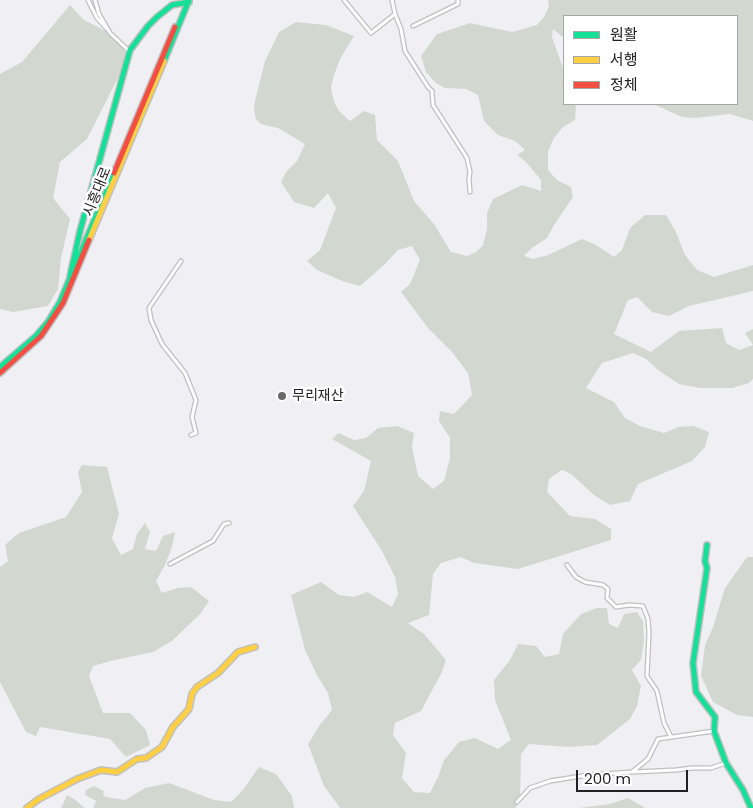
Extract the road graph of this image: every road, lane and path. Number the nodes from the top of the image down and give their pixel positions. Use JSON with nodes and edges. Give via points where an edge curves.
{"nodes":[{"id":1,"x":88,"y":0,"type":"edge"},
{"id":2,"x":94,"y":0,"type":"edge"},
{"id":3,"x":344,"y":0,"type":"edge"},
{"id":4,"x":392,"y":0,"type":"edge"},
{"id":5,"x":187,"y":1,"type":"edge"},
{"id":6,"x":458,"y":2,"type":"edge"},
{"id":7,"x":396,"y":14,"type":"junction"},
{"id":8,"x":413,"y":26,"type":"dead end"},
{"id":9,"x":110,"y":33,"type":"junction"},
{"id":10,"x":130,"y":52,"type":"junction"},
{"id":11,"x":470,"y":192,"type":"dead end"},
{"id":12,"x":181,"y":261,"type":"dead end"},
{"id":13,"x":70,"y":281,"type":"junction"},
{"id":14,"x":0,"y":368,"type":"edge"},
{"id":15,"x":0,"y":373,"type":"edge"},
{"id":16,"x":191,"y":435,"type":"dead end"},
{"id":17,"x":229,"y":524,"type":"dead end"},
{"id":18,"x":707,"y":545,"type":"dead end"},
{"id":19,"x":170,"y":564,"type":"dead end"},
{"id":20,"x":567,"y":565,"type":"dead end"},
{"id":21,"x":255,"y":646,"type":"dead end"},
{"id":22,"x":714,"y":731,"type":"junction"},
{"id":23,"x":671,"y":737,"type":"junction"},
{"id":24,"x":726,"y":763,"type":"junction"},
{"id":25,"x":632,"y":772,"type":"junction"},
{"id":26,"x":516,"y":802,"type":"dead end"},
{"id":27,"x":27,"y":808,"type":"edge"},
{"id":28,"x":751,"y":808,"type":"edge"}],
"edges":[{"from":1,"to":9,"type":"street"},
{"from":2,"to":9,"type":"street"},
{"from":3,"to":7,"type":"street","via":[[372,33]]},
{"from":4,"to":7,"type":"street"},
{"from":5,"to":10,"type":"street","via":[[172,5],[156,17]]},
{"from":5,"to":13,"type":"street","name":"시흥대로"},
{"from":5,"to":15,"type":"street","name":"시흥대로","via":[[63,303],[41,336]]},
{"from":6,"to":8,"type":"street"},
{"from":7,"to":11,"type":"street","via":[[405,51],[432,91],[433,105],[467,158]]},
{"from":9,"to":10,"type":"street"},
{"from":10,"to":13,"type":"street","via":[[80,231]]},
{"from":12,"to":16,"type":"street","via":[[149,308],[162,344],[185,374],[196,400],[192,418],[196,433]]},
{"from":13,"to":14,"type":"street","name":"시흥대로","via":[[54,313],[42,328]]},
{"from":17,"to":19,"type":"street","via":[[224,524],[213,541]]},
{"from":18,"to":22,"type":"street","via":[[694,671],[696,692],[715,717]]},
{"from":20,"to":23,"type":"street","via":[[576,577],[608,589],[607,598],[616,607],[643,606],[649,634],[647,676],[657,691],[664,723]]},
{"from":21,"to":27,"type":"street","via":[[238,652],[218,673],[197,687],[189,709],[173,727],[162,747],[117,772],[101,770],[77,779]]},
{"from":22,"to":23,"type":"street"},
{"from":22,"to":24,"type":"street"},
{"from":23,"to":25,"type":"street","via":[[658,739],[648,759]]},
{"from":24,"to":25,"type":"street","via":[[711,768]]},
{"from":24,"to":28,"type":"street"},
{"from":25,"to":26,"type":"street","via":[[550,781],[530,788]]}]}
